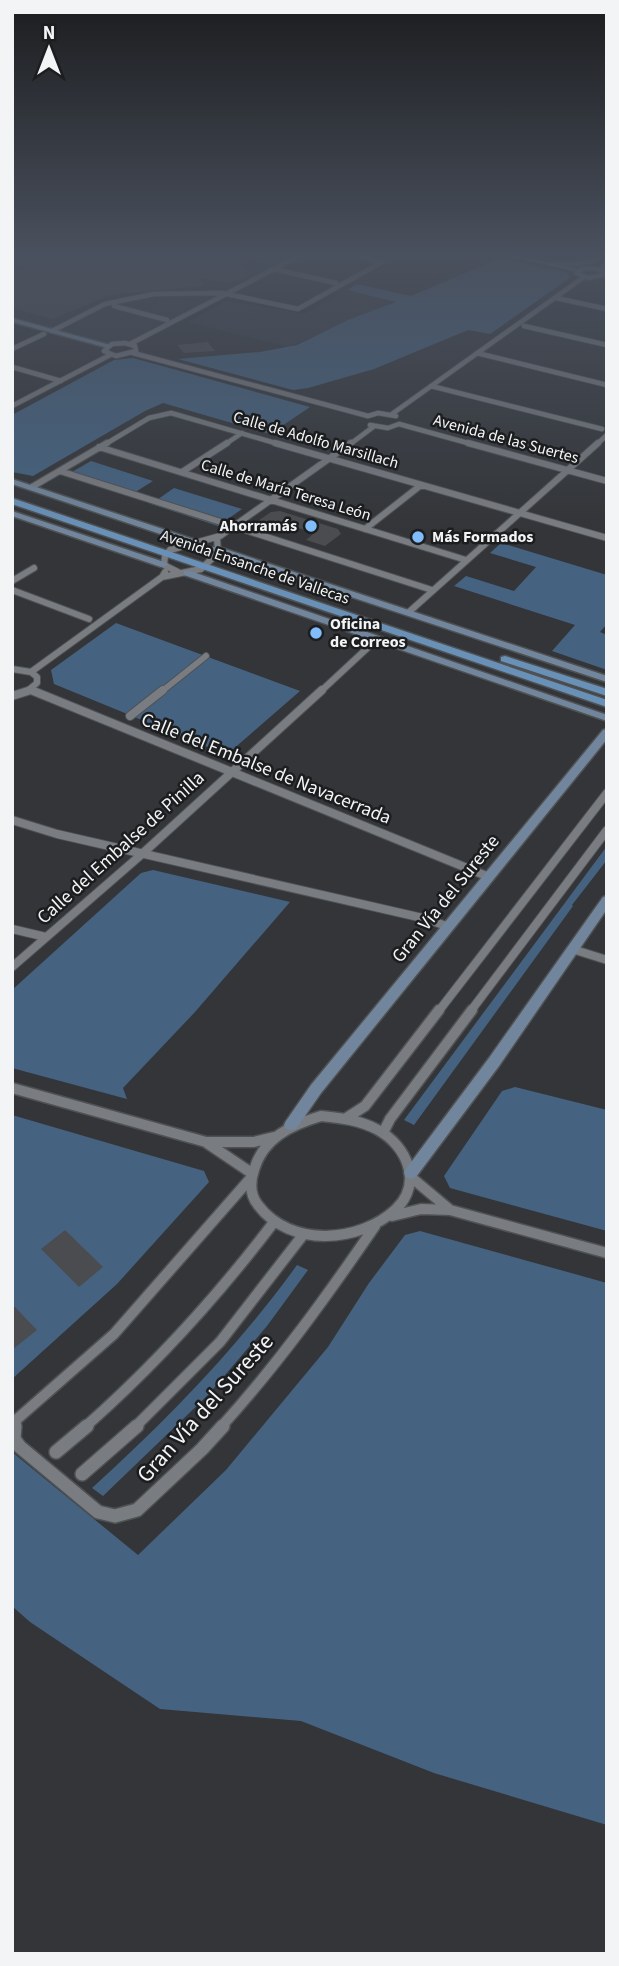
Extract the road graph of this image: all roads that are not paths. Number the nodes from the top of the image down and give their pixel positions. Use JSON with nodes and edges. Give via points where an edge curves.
{"nodes":[{"id":1,"x":108,"y":346,"type":"edge"},
{"id":2,"x":133,"y":346,"type":"edge"},
{"id":3,"x":489,"y":346,"type":"edge"},
{"id":4,"x":133,"y":353,"type":"junction"},
{"id":5,"x":477,"y":354,"type":"junction"},
{"id":6,"x":110,"y":355,"type":"junction"},
{"id":7,"x":12,"y":367,"type":"edge"},
{"id":8,"x":61,"y":381,"type":"junction"},
{"id":9,"x":607,"y":385,"type":"edge"},
{"id":10,"x":431,"y":386,"type":"junction"},
{"id":11,"x":12,"y":406,"type":"edge"},
{"id":12,"x":392,"y":414,"type":"junction"},
{"id":13,"x":368,"y":416,"type":"junction"},
{"id":14,"x":399,"y":424,"type":"junction"},
{"id":15,"x":373,"y":427,"type":"junction"},
{"id":16,"x":602,"y":429,"type":"dead end"},
{"id":17,"x":242,"y":433,"type":"junction"},
{"id":18,"x":607,"y":435,"type":"edge"},
{"id":19,"x":99,"y":447,"type":"junction"},
{"id":20,"x":328,"y":458,"type":"junction"},
{"id":21,"x":60,"y":471,"type":"junction"},
{"id":22,"x":567,"y":471,"type":"junction"},
{"id":23,"x":182,"y":472,"type":"junction"},
{"id":24,"x":12,"y":481,"type":"edge"},
{"id":25,"x":607,"y":481,"type":"edge"},
{"id":26,"x":421,"y":485,"type":"junction"},
{"id":27,"x":32,"y":487,"type":"junction"},
{"id":28,"x":12,"y":493,"type":"edge"},
{"id":29,"x":271,"y":500,"type":"junction"},
{"id":30,"x":12,"y":501,"type":"edge"},
{"id":31,"x":12,"y":513,"type":"edge"},
{"id":32,"x":520,"y":513,"type":"junction"},
{"id":33,"x":224,"y":523,"type":"dead end"},
{"id":34,"x":242,"y":528,"type":"dead end"},
{"id":35,"x":365,"y":529,"type":"junction"},
{"id":36,"x":217,"y":538,"type":"junction"},
{"id":37,"x":607,"y":538,"type":"edge"},
{"id":38,"x":196,"y":542,"type":"junction"},
{"id":39,"x":172,"y":550,"type":"junction"},
{"id":40,"x":213,"y":559,"type":"junction"},
{"id":41,"x":466,"y":560,"type":"junction"},
{"id":42,"x":165,"y":566,"type":"junction"},
{"id":43,"x":34,"y":568,"type":"dead end"},
{"id":44,"x":183,"y":572,"type":"junction"},
{"id":45,"x":162,"y":576,"type":"junction"},
{"id":46,"x":12,"y":582,"type":"edge"},
{"id":47,"x":12,"y":590,"type":"edge"},
{"id":48,"x":432,"y":590,"type":"junction"},
{"id":49,"x":408,"y":612,"type":"junction"},
{"id":50,"x":89,"y":618,"type":"dead end"},
{"id":51,"x":376,"y":640,"type":"junction"},
{"id":52,"x":206,"y":656,"type":"dead end"},
{"id":53,"x":12,"y":670,"type":"edge"},
{"id":54,"x":31,"y":672,"type":"junction"},
{"id":55,"x":607,"y":679,"type":"edge"},
{"id":56,"x":32,"y":690,"type":"junction"},
{"id":57,"x":607,"y":693,"type":"edge"},
{"id":58,"x":12,"y":696,"type":"edge"},
{"id":59,"x":607,"y":704,"type":"edge"},
{"id":60,"x":130,"y":716,"type":"dead end"},
{"id":61,"x":607,"y":718,"type":"edge"},
{"id":62,"x":607,"y":732,"type":"edge"},
{"id":63,"x":230,"y":771,"type":"junction"},
{"id":64,"x":607,"y":793,"type":"edge"},
{"id":65,"x":12,"y":820,"type":"edge"},
{"id":66,"x":607,"y":830,"type":"edge"},
{"id":67,"x":142,"y":854,"type":"junction"},
{"id":68,"x":489,"y":877,"type":"junction"},
{"id":69,"x":607,"y":900,"type":"edge"},
{"id":70,"x":449,"y":927,"type":"junction"},
{"id":71,"x":12,"y":929,"type":"edge"},
{"id":72,"x":46,"y":937,"type":"junction"},
{"id":73,"x":572,"y":949,"type":"junction"},
{"id":74,"x":16,"y":959,"type":"edge"},
{"id":75,"x":607,"y":960,"type":"edge"},
{"id":76,"x":12,"y":967,"type":"edge"},
{"id":77,"x":12,"y":1088,"type":"edge"},
{"id":78,"x":348,"y":1117,"type":"junction"},
{"id":79,"x":292,"y":1125,"type":"junction"},
{"id":80,"x":383,"y":1133,"type":"junction"},
{"id":81,"x":274,"y":1137,"type":"junction"},
{"id":82,"x":206,"y":1142,"type":"junction"},
{"id":83,"x":249,"y":1176,"type":"junction"},
{"id":84,"x":411,"y":1176,"type":"junction"},
{"id":85,"x":450,"y":1210,"type":"junction"},
{"id":86,"x":274,"y":1222,"type":"junction"},
{"id":87,"x":380,"y":1223,"type":"junction"},
{"id":88,"x":303,"y":1235,"type":"junction"},
{"id":89,"x":607,"y":1253,"type":"edge"},
{"id":90,"x":56,"y":1452,"type":"dead end"},
{"id":91,"x":82,"y":1474,"type":"dead end"}],
"edges":[{"from":1,"to":6,"type":"street","via":[[104,351]]},
{"from":2,"to":4,"type":"street","via":[[137,348]]},
{"from":3,"to":5,"type":"street"},
{"from":4,"to":6,"type":"street"},
{"from":4,"to":13,"type":"street"},
{"from":5,"to":9,"type":"street"},
{"from":5,"to":10,"type":"street"},
{"from":6,"to":8,"type":"street"},
{"from":7,"to":8,"type":"street"},
{"from":8,"to":11,"type":"street"},
{"from":10,"to":12,"type":"street"},
{"from":10,"to":16,"type":"street"},
{"from":12,"to":13,"type":"street"},
{"from":12,"to":14,"type":"street","via":[[400,418]]},
{"from":13,"to":15,"type":"street","via":[[365,421]]},
{"from":14,"to":15,"type":"street"},
{"from":14,"to":22,"type":"street","name":"Avenida de las Suertes"},
{"from":15,"to":20,"type":"street"},
{"from":17,"to":19,"type":"street","name":"Calle de Adolfo Marsillach","via":[[163,413]]},
{"from":17,"to":20,"type":"street","name":"Calle de Adolfo Marsillach"},
{"from":17,"to":23,"type":"street"},
{"from":18,"to":22,"type":"street"},
{"from":19,"to":21,"type":"street","name":"Calle de Adolfo Marsillach"},
{"from":19,"to":23,"type":"street","name":"Calle de María Teresa León"},
{"from":20,"to":26,"type":"street","name":"Calle de Adolfo Marsillach"},
{"from":20,"to":29,"type":"street"},
{"from":21,"to":27,"type":"street","name":"Calle de Adolfo Marsillach"},
{"from":21,"to":33,"type":"street"},
{"from":22,"to":25,"type":"street","name":"Avenida de las Suertes"},
{"from":22,"to":32,"type":"street"},
{"from":23,"to":29,"type":"street","name":"Calle de María Teresa León"},
{"from":24,"to":27,"type":"street","name":"Avenida Ensanche de Vallecas"},
{"from":26,"to":32,"type":"street","name":"Calle de Adolfo Marsillach"},
{"from":26,"to":35,"type":"street"},
{"from":27,"to":38,"type":"street","name":"Avenida Ensanche de Vallecas"},
{"from":28,"to":39,"type":"main road","name":"Avenida Ensanche de Vallecas"},
{"from":29,"to":35,"type":"street","name":"Calle de María Teresa León"},
{"from":29,"to":36,"type":"street"},
{"from":30,"to":39,"type":"main road","name":"Avenida Ensanche de Vallecas"},
{"from":31,"to":42,"type":"street","name":"Avenida Ensanche de Vallecas"},
{"from":32,"to":37,"type":"street","name":"Calle de Adolfo Marsillach"},
{"from":32,"to":41,"type":"street"},
{"from":34,"to":48,"type":"street"},
{"from":35,"to":41,"type":"street","name":"Calle de María Teresa León"},
{"from":36,"to":38,"type":"street"},
{"from":36,"to":40,"type":"street"},
{"from":38,"to":39,"type":"street"},
{"from":38,"to":40,"type":"street","name":"Avenida Ensanche de Vallecas"},
{"from":39,"to":40,"type":"main road","name":"Avenida Ensanche de Vallecas"},
{"from":39,"to":42,"type":"street","via":[[163,559]]},
{"from":40,"to":44,"type":"street"},
{"from":40,"to":49,"type":"street","name":"Avenida Ensanche de Vallecas"},
{"from":40,"to":57,"type":"main road","name":"Avenida Ensanche de Vallecas"},
{"from":40,"to":59,"type":"main road","name":"Avenida Ensanche de Vallecas"},
{"from":41,"to":48,"type":"street"},
{"from":42,"to":44,"type":"street","name":"Avenida Ensanche de Vallecas"},
{"from":42,"to":45,"type":"street"},
{"from":43,"to":46,"type":"street"},
{"from":44,"to":45,"type":"street"},
{"from":44,"to":51,"type":"street","name":"Avenida Ensanche de Vallecas"},
{"from":45,"to":54,"type":"street"},
{"from":47,"to":50,"type":"street"},
{"from":48,"to":49,"type":"street"},
{"from":49,"to":55,"type":"street","name":"Avenida Ensanche de Vallecas"},
{"from":51,"to":61,"type":"street","name":"Avenida Ensanche de Vallecas"},
{"from":51,"to":63,"type":"street","name":"Calle del Embalse de Pinilla"},
{"from":52,"to":60,"type":"street"},
{"from":53,"to":54,"type":"street"},
{"from":54,"to":56,"type":"street","via":[[37,677]]},
{"from":56,"to":58,"type":"street"},
{"from":56,"to":63,"type":"street","name":"Calle del Embalse de Navacerrada"},
{"from":62,"to":68,"type":"street","name":"Gran Vía del Sureste"},
{"from":63,"to":67,"type":"street","name":"Calle del Embalse de Pinilla"},
{"from":63,"to":68,"type":"street","name":"Calle del Embalse de Navacerrada"},
{"from":64,"to":78,"type":"street","via":[[365,1106]]},
{"from":65,"to":67,"type":"street"},
{"from":66,"to":80,"type":"street"},
{"from":67,"to":70,"type":"street"},
{"from":67,"to":72,"type":"street","name":"Calle del Embalse de Pinilla"},
{"from":68,"to":70,"type":"street","name":"Gran Vía del Sureste"},
{"from":69,"to":73,"type":"street"},
{"from":70,"to":79,"type":"street","name":"Gran Vía del Sureste","via":[[316,1088]]},
{"from":71,"to":72,"type":"street"},
{"from":72,"to":74,"type":"street","name":"Calle del Embalse de Pinilla"},
{"from":73,"to":75,"type":"street"},
{"from":73,"to":84,"type":"street"},
{"from":74,"to":76,"type":"street","name":"Calle del Embalse de Pinilla"},
{"from":77,"to":82,"type":"street"},
{"from":78,"to":79,"type":"street","via":[[321,1116]]},
{"from":78,"to":80,"type":"street"},
{"from":79,"to":81,"type":"street"},
{"from":80,"to":84,"type":"street","via":[[403,1152]]},
{"from":81,"to":82,"type":"street","via":[[254,1142]]},
{"from":81,"to":83,"type":"street"},
{"from":82,"to":83,"type":"street"},
{"from":83,"to":86,"type":"street","via":[[257,1204]]},
{"from":83,"to":87,"type":"street","name":"Gran Vía del Sureste","via":[[114,1334],[16,1420],[14,1439],[20,1447],[97,1512],[116,1516],[137,1510],[202,1449],[284,1355]]},
{"from":84,"to":85,"type":"street"},
{"from":84,"to":87,"type":"street","via":[[397,1208]]},
{"from":85,"to":87,"type":"street","via":[[407,1210]]},
{"from":85,"to":89,"type":"street"},
{"from":86,"to":88,"type":"street"},
{"from":86,"to":90,"type":"street","via":[[190,1328],[107,1410]]},
{"from":87,"to":88,"type":"street","via":[[345,1237]]},
{"from":88,"to":91,"type":"street","name":"Gran Vía del Sureste","via":[[220,1342]]}]}
